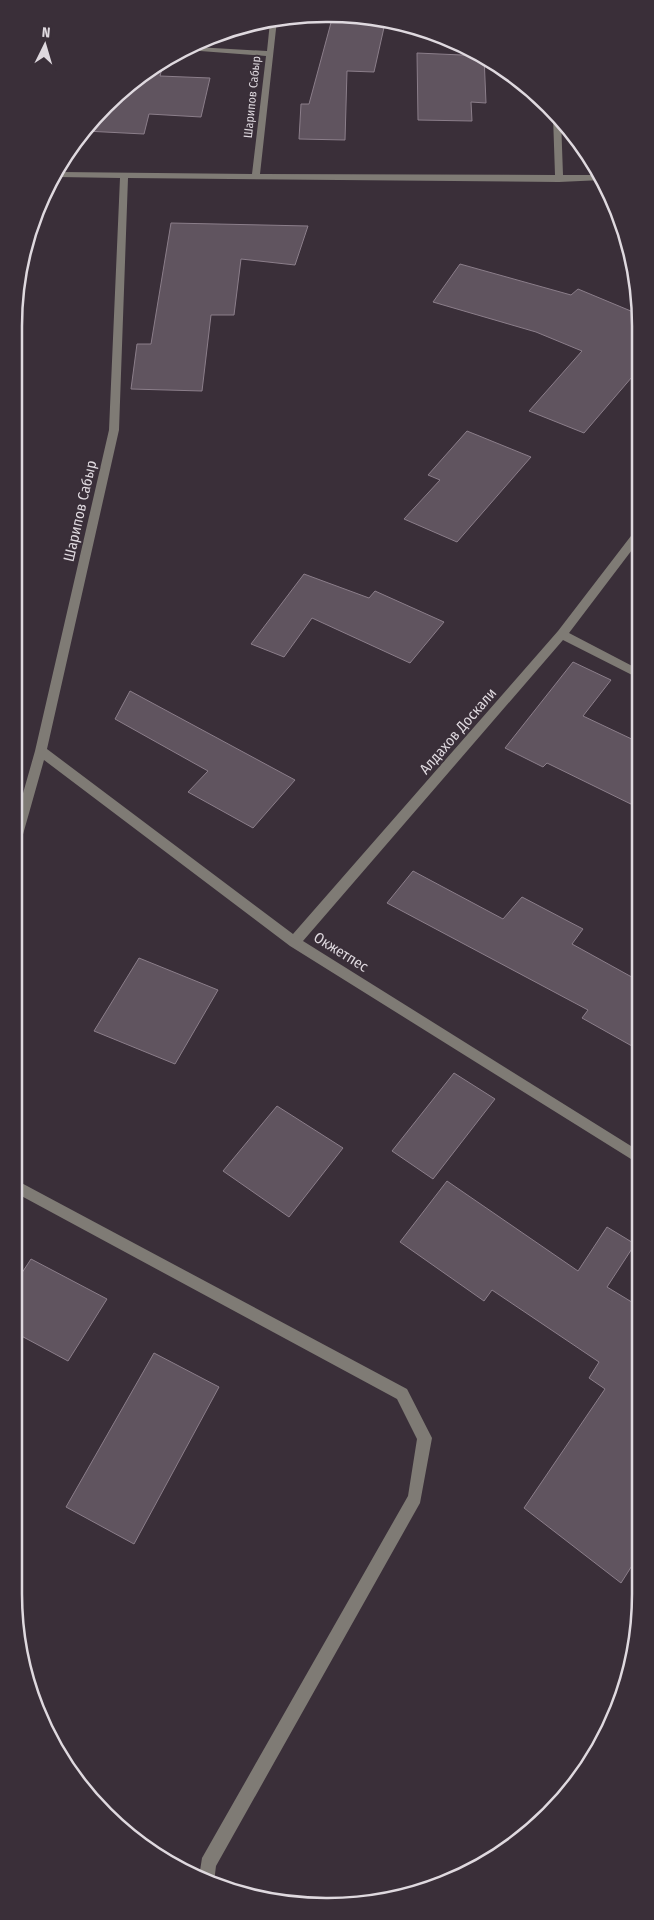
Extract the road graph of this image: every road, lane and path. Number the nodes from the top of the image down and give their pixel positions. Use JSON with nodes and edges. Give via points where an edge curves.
{"nodes":[{"id":1,"x":273,"y":27,"type":"edge"},
{"id":2,"x":202,"y":50,"type":"edge"},
{"id":3,"x":270,"y":54,"type":"junction"},
{"id":4,"x":557,"y":128,"type":"edge"},
{"id":5,"x":63,"y":175,"type":"edge"},
{"id":6,"x":124,"y":175,"type":"junction"},
{"id":7,"x":256,"y":176,"type":"junction"},
{"id":8,"x":593,"y":178,"type":"edge"},
{"id":9,"x":559,"y":179,"type":"junction"},
{"id":10,"x":632,"y":543,"type":"edge"},
{"id":11,"x":562,"y":634,"type":"junction"},
{"id":12,"x":632,"y":671,"type":"edge"},
{"id":13,"x":41,"y":751,"type":"junction"},
{"id":14,"x":22,"y":817,"type":"edge"},
{"id":15,"x":294,"y":942,"type":"junction"},
{"id":16,"x":632,"y":1154,"type":"edge"},
{"id":17,"x":22,"y":1189,"type":"edge"},
{"id":18,"x":207,"y":1873,"type":"edge"}],
"edges":[{"from":1,"to":3,"type":"street","name":"Шарипов Сабыр"},
{"from":2,"to":3,"type":"street"},
{"from":3,"to":7,"type":"street","name":"Шарипов Сабыр"},
{"from":4,"to":9,"type":"street"},
{"from":5,"to":6,"type":"street"},
{"from":6,"to":7,"type":"street"},
{"from":6,"to":13,"type":"street","name":"Шарипов Сабыр","via":[[114,430]]},
{"from":7,"to":9,"type":"street"},
{"from":8,"to":9,"type":"street"},
{"from":10,"to":11,"type":"street","name":"Алдахов Доскали"},
{"from":11,"to":12,"type":"street"},
{"from":11,"to":15,"type":"street","name":"Алдахов Доскали"},
{"from":13,"to":14,"type":"street","name":"Шарипов Сабыр"},
{"from":13,"to":15,"type":"street","name":"Окжетпес"},
{"from":15,"to":16,"type":"street","name":"Окжетпес"},
{"from":17,"to":18,"type":"street","via":[[402,1394],[425,1438],[416,1498],[208,1864]]}]}
